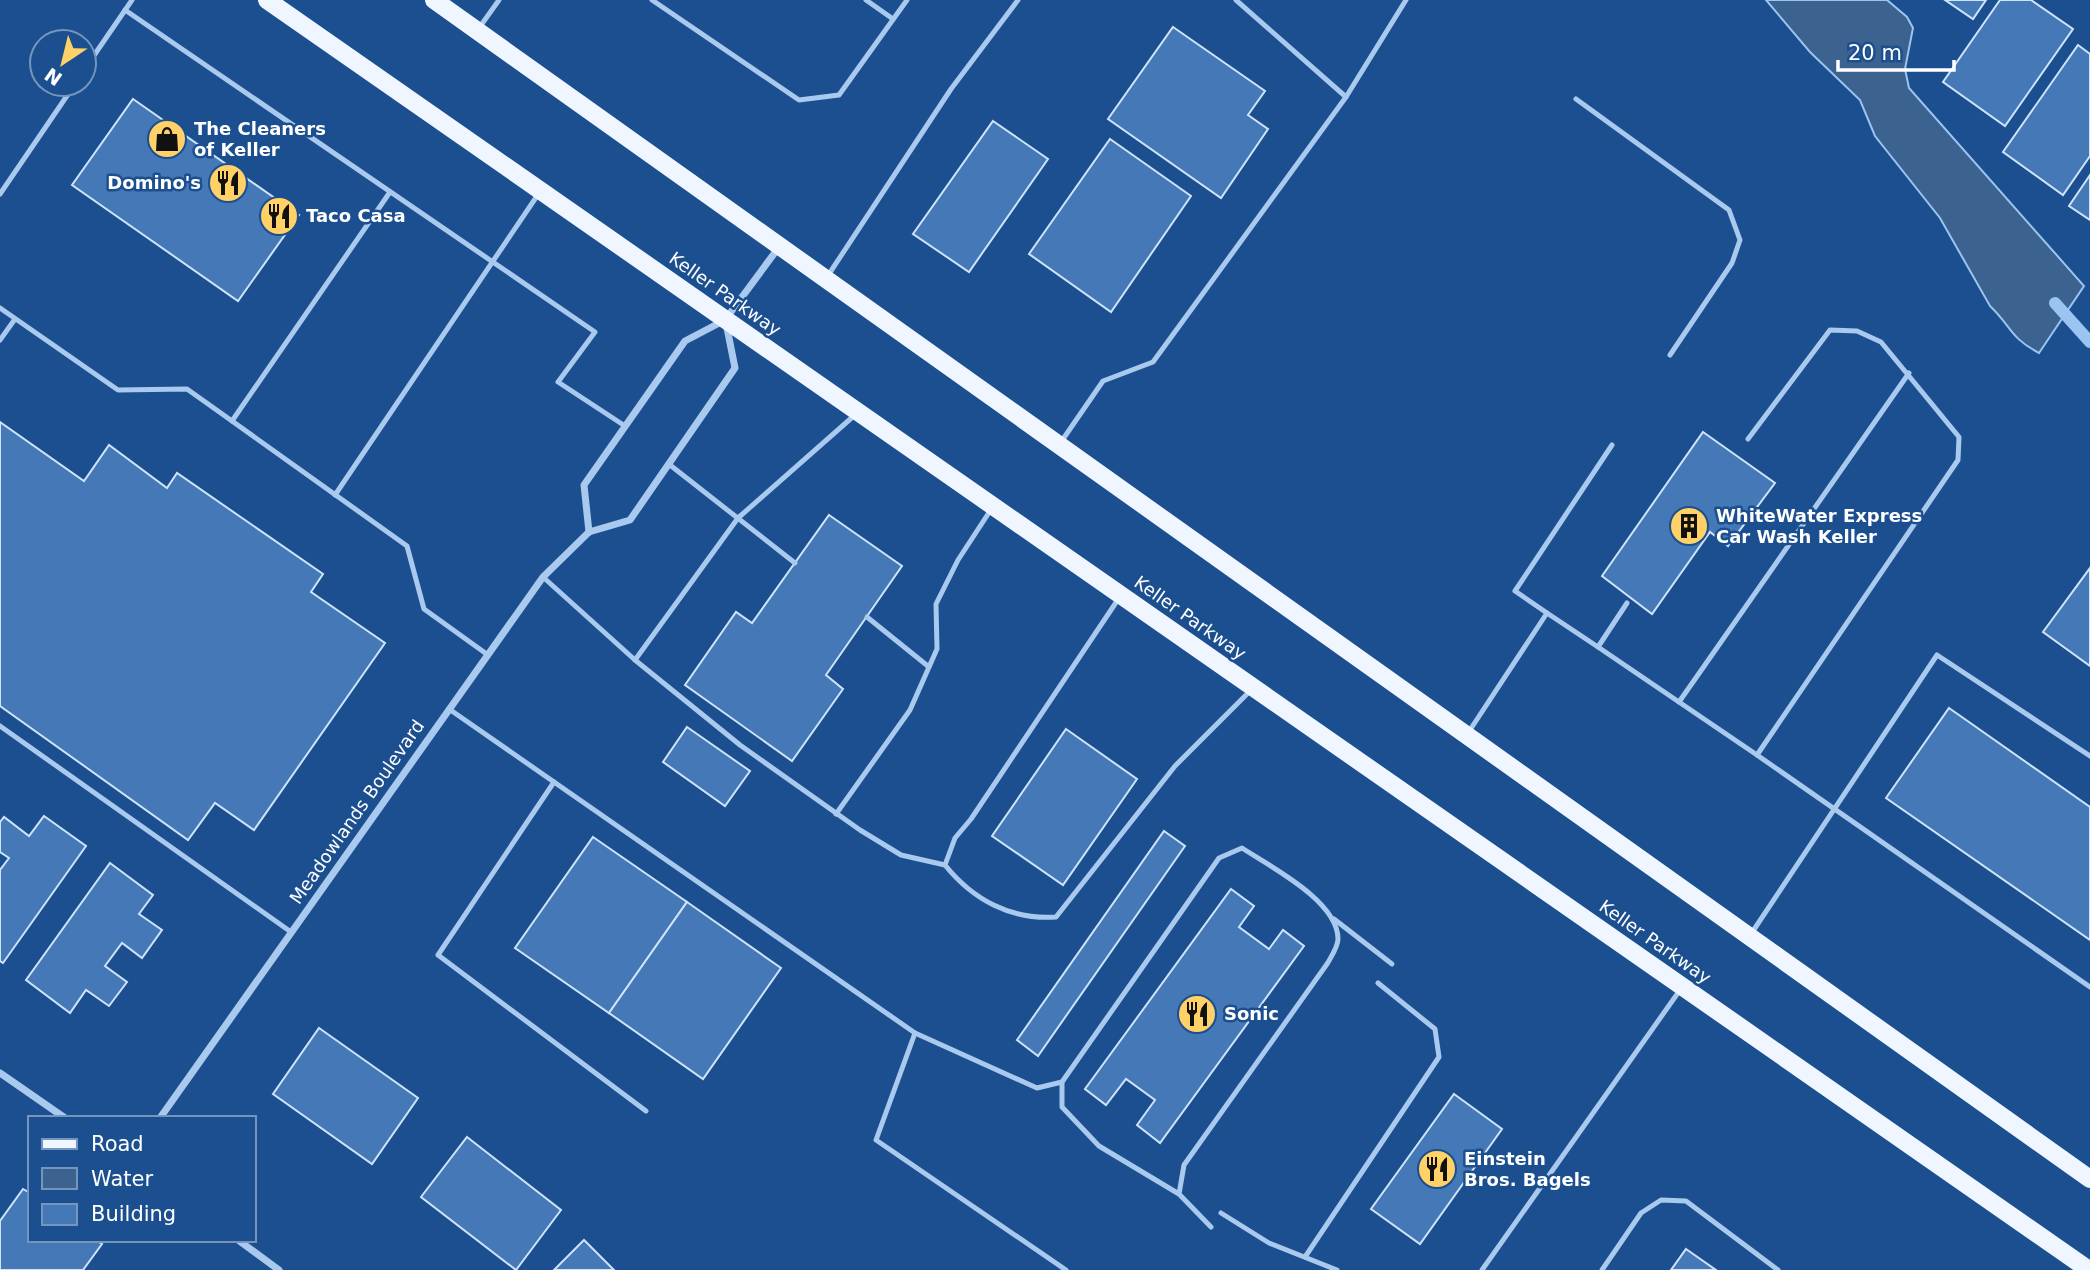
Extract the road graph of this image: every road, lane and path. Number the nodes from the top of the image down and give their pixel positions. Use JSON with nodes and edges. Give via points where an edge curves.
{"nodes":[{"id":1,"x":132,"y":0,"type":"edge"},
{"id":2,"x":267,"y":0,"type":"edge"},
{"id":3,"x":434,"y":0,"type":"edge"},
{"id":4,"x":499,"y":0,"type":"edge"},
{"id":5,"x":652,"y":0,"type":"edge"},
{"id":6,"x":866,"y":0,"type":"edge"},
{"id":7,"x":907,"y":0,"type":"edge"},
{"id":8,"x":1018,"y":0,"type":"edge"},
{"id":9,"x":1406,"y":0,"type":"edge"},
{"id":10,"x":1240,"y":1,"type":"edge"},
{"id":11,"x":125,"y":10,"type":"junction"},
{"id":12,"x":893,"y":19,"type":"junction"},
{"id":13,"x":477,"y":31,"type":"junction"},
{"id":14,"x":98,"y":50,"type":"edge"},
{"id":15,"x":1346,"y":97,"type":"junction"},
{"id":16,"x":65,"y":98,"type":"edge"},
{"id":17,"x":1576,"y":99,"type":"dead end"},
{"id":18,"x":540,"y":190,"type":"junction"},
{"id":19,"x":390,"y":192,"type":"junction"},
{"id":20,"x":0,"y":194,"type":"edge"},
{"id":21,"x":780,"y":246,"type":"junction"},
{"id":22,"x":492,"y":262,"type":"junction"},
{"id":23,"x":826,"y":278,"type":"junction"},
{"id":24,"x":0,"y":309,"type":"edge"},
{"id":25,"x":15,"y":319,"type":"junction"},
{"id":26,"x":725,"y":320,"type":"junction"},
{"id":27,"x":0,"y":340,"type":"edge"},
{"id":28,"x":1670,"y":355,"type":"dead end"},
{"id":29,"x":1909,"y":373,"type":"junction"},
{"id":30,"x":858,"y":413,"type":"junction"},
{"id":31,"x":232,"y":421,"type":"junction"},
{"id":32,"x":625,"y":426,"type":"junction"},
{"id":33,"x":1748,"y":439,"type":"dead end"},
{"id":34,"x":1059,"y":445,"type":"junction"},
{"id":35,"x":1612,"y":445,"type":"dead end"},
{"id":36,"x":670,"y":465,"type":"junction"},
{"id":37,"x":335,"y":495,"type":"junction"},
{"id":38,"x":993,"y":507,"type":"junction"},
{"id":39,"x":738,"y":518,"type":"junction"},
{"id":40,"x":589,"y":532,"type":"junction"},
{"id":41,"x":795,"y":563,"type":"dead end"},
{"id":42,"x":543,"y":577,"type":"junction"},
{"id":43,"x":1121,"y":596,"type":"junction"},
{"id":44,"x":1627,"y":603,"type":"dead end"},
{"id":45,"x":1547,"y":613,"type":"junction"},
{"id":46,"x":867,"y":617,"type":"dead end"},
{"id":47,"x":1598,"y":647,"type":"junction"},
{"id":48,"x":488,"y":655,"type":"junction"},
{"id":49,"x":635,"y":660,"type":"junction"},
{"id":50,"x":929,"y":667,"type":"junction"},
{"id":51,"x":1253,"y":688,"type":"junction"},
{"id":52,"x":1679,"y":702,"type":"junction"},
{"id":53,"x":449,"y":709,"type":"junction"},
{"id":54,"x":0,"y":726,"type":"edge"},
{"id":55,"x":1466,"y":736,"type":"junction"},
{"id":56,"x":1756,"y":755,"type":"junction"},
{"id":57,"x":2090,"y":756,"type":"edge"},
{"id":58,"x":554,"y":782,"type":"junction"},
{"id":59,"x":1833,"y":811,"type":"junction"},
{"id":60,"x":836,"y":814,"type":"junction"},
{"id":61,"x":945,"y":865,"type":"junction"},
{"id":62,"x":1334,"y":919,"type":"junction"},
{"id":63,"x":291,"y":932,"type":"junction"},
{"id":64,"x":1748,"y":937,"type":"junction"},
{"id":65,"x":1392,"y":964,"type":"dead end"},
{"id":66,"x":1378,"y":984,"type":"dead end"},
{"id":67,"x":2090,"y":986,"type":"edge"},
{"id":68,"x":1682,"y":987,"type":"junction"},
{"id":69,"x":915,"y":1033,"type":"junction"},
{"id":70,"x":0,"y":1073,"type":"edge"},
{"id":71,"x":1062,"y":1082,"type":"junction"},
{"id":72,"x":646,"y":1111,"type":"dead end"},
{"id":73,"x":62,"y":1116,"type":"edge"},
{"id":74,"x":161,"y":1116,"type":"edge"},
{"id":75,"x":2090,"y":1179,"type":"edge"},
{"id":76,"x":1179,"y":1194,"type":"junction"},
{"id":77,"x":1221,"y":1213,"type":"dead end"},
{"id":78,"x":1212,"y":1227,"type":"dead end"},
{"id":79,"x":241,"y":1242,"type":"edge"},
{"id":80,"x":1305,"y":1257,"type":"junction"},
{"id":81,"x":279,"y":1270,"type":"edge"},
{"id":82,"x":1066,"y":1270,"type":"edge"},
{"id":83,"x":1337,"y":1270,"type":"edge"},
{"id":84,"x":1482,"y":1270,"type":"edge"},
{"id":85,"x":1602,"y":1270,"type":"edge"},
{"id":86,"x":1778,"y":1270,"type":"edge"},
{"id":87,"x":2089,"y":1270,"type":"edge"}],
"edges":[{"from":1,"to":11,"type":"lane"},
{"from":2,"to":18,"type":"main road","name":"Keller Parkway"},
{"from":3,"to":13,"type":"main road"},
{"from":4,"to":13,"type":"lane"},
{"from":5,"to":12,"type":"lane","via":[[799,100],[839,95]]},
{"from":6,"to":12,"type":"lane"},
{"from":7,"to":12,"type":"lane"},
{"from":8,"to":23,"type":"lane","via":[[951,89]]},
{"from":9,"to":15,"type":"lane"},
{"from":10,"to":15,"type":"lane"},
{"from":11,"to":14,"type":"lane"},
{"from":11,"to":19,"type":"lane"},
{"from":13,"to":21,"type":"main road"},
{"from":15,"to":34,"type":"lane","via":[[1153,362],[1103,381]]},
{"from":16,"to":20,"type":"lane"},
{"from":17,"to":28,"type":"lane","via":[[1728,210],[1740,240],[1732,263]]},
{"from":18,"to":22,"type":"lane"},
{"from":18,"to":26,"type":"main road","name":"Keller Parkway"},
{"from":19,"to":22,"type":"lane"},
{"from":19,"to":31,"type":"lane"},
{"from":21,"to":23,"type":"main road"},
{"from":21,"to":26,"type":"street"},
{"from":22,"to":32,"type":"lane","via":[[595,332],[558,382]]},
{"from":22,"to":37,"type":"lane"},
{"from":23,"to":34,"type":"main road"},
{"from":24,"to":25,"type":"lane"},
{"from":25,"to":27,"type":"lane"},
{"from":25,"to":31,"type":"lane","via":[[118,390],[187,389]]},
{"from":26,"to":30,"type":"main road","name":"Keller Parkway"},
{"from":26,"to":32,"type":"street","via":[[685,341]]},
{"from":26,"to":36,"type":"street","name":"Meadowlands Boulevard","via":[[736,368]]},
{"from":29,"to":33,"type":"lane","via":[[1881,342],[1857,331],[1830,330]]},
{"from":29,"to":52,"type":"lane"},
{"from":29,"to":56,"type":"lane","via":[[1959,437],[1958,460]]},
{"from":30,"to":38,"type":"main road","name":"Keller Parkway"},
{"from":30,"to":39,"type":"lane"},
{"from":31,"to":37,"type":"lane"},
{"from":32,"to":40,"type":"street","via":[[584,485]]},
{"from":34,"to":55,"type":"main road"},
{"from":35,"to":45,"type":"lane","via":[[1515,591]]},
{"from":36,"to":39,"type":"lane"},
{"from":36,"to":40,"type":"street","name":"Meadowlands Boulevard","via":[[630,520]]},
{"from":37,"to":48,"type":"lane","via":[[407,546],[424,609]]},
{"from":38,"to":43,"type":"main road","name":"Keller Parkway"},
{"from":38,"to":50,"type":"lane","via":[[936,604],[937,649]]},
{"from":39,"to":41,"type":"lane"},
{"from":39,"to":49,"type":"lane"},
{"from":40,"to":42,"type":"street","name":"Meadowlands Boulevard"},
{"from":42,"to":48,"type":"street","name":"Meadowlands Boulevard"},
{"from":42,"to":49,"type":"lane"},
{"from":43,"to":51,"type":"main road","name":"Keller Parkway"},
{"from":43,"to":61,"type":"lane","via":[[955,838]]},
{"from":44,"to":47,"type":"lane"},
{"from":45,"to":47,"type":"lane"},
{"from":45,"to":55,"type":"lane"},
{"from":46,"to":50,"type":"lane"},
{"from":47,"to":52,"type":"lane"},
{"from":48,"to":53,"type":"street","name":"Meadowlands Boulevard"},
{"from":49,"to":60,"type":"lane","via":[[740,745]]},
{"from":50,"to":60,"type":"lane","via":[[911,710]]},
{"from":51,"to":61,"type":"lane","via":[[1175,766],[1056,917],[1037,919],[1000,910],[963,887]]},
{"from":51,"to":68,"type":"main road","name":"Keller Parkway"},
{"from":52,"to":56,"type":"lane"},
{"from":53,"to":58,"type":"lane"},
{"from":53,"to":63,"type":"street","name":"Meadowlands Boulevard"},
{"from":54,"to":63,"type":"lane"},
{"from":55,"to":64,"type":"main road"},
{"from":56,"to":59,"type":"lane"},
{"from":57,"to":59,"type":"lane","via":[[1937,655]]},
{"from":58,"to":69,"type":"lane"},
{"from":58,"to":72,"type":"lane","via":[[438,955]]},
{"from":59,"to":64,"type":"lane"},
{"from":59,"to":67,"type":"lane"},
{"from":60,"to":61,"type":"lane","via":[[901,855]]},
{"from":62,"to":65,"type":"lane"},
{"from":62,"to":71,"type":"lane","via":[[1304,889],[1242,848],[1219,858]]},
{"from":62,"to":76,"type":"lane","via":[[1339,941],[1327,964],[1184,1165]]},
{"from":63,"to":74,"type":"street","name":"Meadowlands Boulevard"},
{"from":64,"to":75,"type":"main road"},
{"from":66,"to":80,"type":"lane","via":[[1435,1029],[1439,1058]]},
{"from":68,"to":84,"type":"lane"},
{"from":68,"to":87,"type":"main road","name":"Keller Parkway"},
{"from":69,"to":71,"type":"lane","via":[[1037,1088]]},
{"from":69,"to":82,"type":"lane","via":[[876,1140]]},
{"from":70,"to":73,"type":"street"},
{"from":71,"to":76,"type":"lane","via":[[1062,1107],[1099,1146]]},
{"from":76,"to":78,"type":"lane"},
{"from":77,"to":80,"type":"lane","via":[[1269,1243]]},
{"from":79,"to":81,"type":"street"},
{"from":80,"to":83,"type":"lane"},
{"from":85,"to":86,"type":"lane","via":[[1641,1213],[1661,1200],[1686,1201]]}]}
